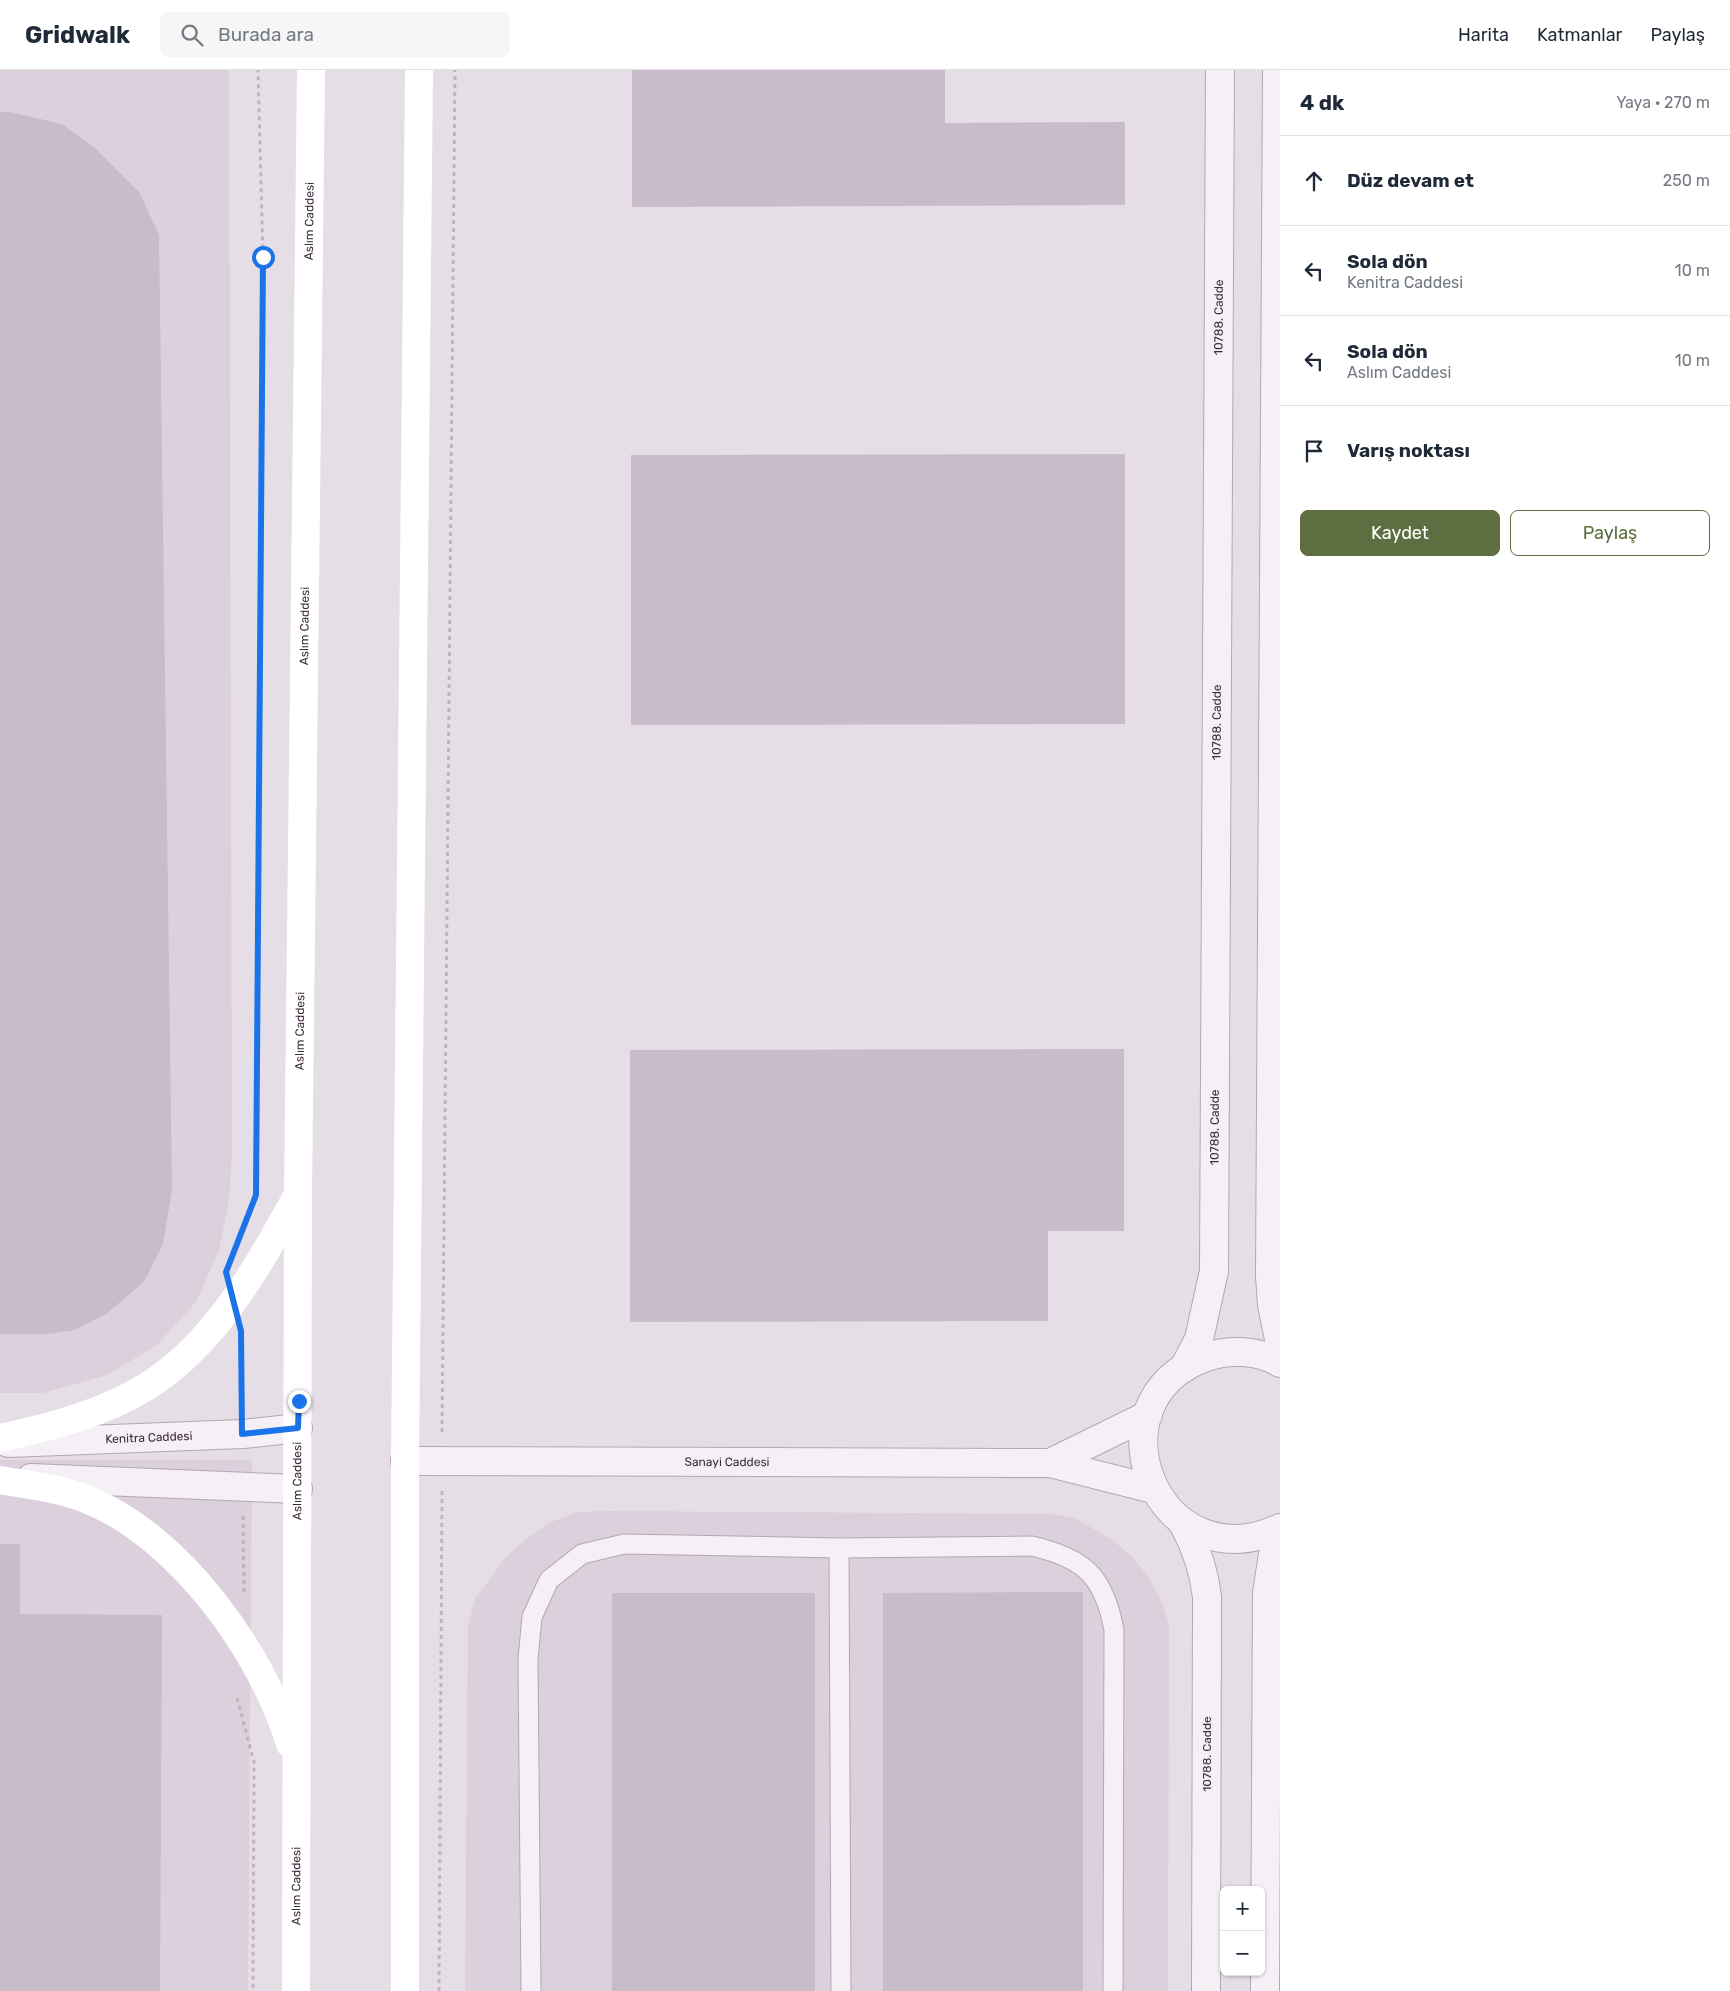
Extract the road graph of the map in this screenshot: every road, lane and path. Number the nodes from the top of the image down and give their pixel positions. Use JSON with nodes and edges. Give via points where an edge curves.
{"nodes":[{"id":1,"x":258,"y":70,"type":"edge"},
{"id":2,"x":311,"y":70,"type":"edge"},
{"id":3,"x":419,"y":70,"type":"edge"},
{"id":4,"x":455,"y":70,"type":"edge"},
{"id":5,"x":1220,"y":70,"type":"edge"},
{"id":6,"x":1277,"y":70,"type":"edge"},
{"id":7,"x":298,"y":1194,"type":"junction"},
{"id":8,"x":242,"y":1229,"type":"dead end"},
{"id":9,"x":234,"y":1300,"type":"junction"},
{"id":10,"x":1280,"y":1344,"type":"edge"},
{"id":11,"x":1280,"y":1363,"type":"edge"},
{"id":12,"x":1184,"y":1368,"type":"junction"},
{"id":13,"x":1148,"y":1415,"type":"junction"},
{"id":14,"x":298,"y":1428,"type":"junction"},
{"id":15,"x":242,"y":1434,"type":"junction"},
{"id":16,"x":0,"y":1438,"type":"edge"},
{"id":17,"x":0,"y":1443,"type":"edge"},
{"id":18,"x":405,"y":1462,"type":"junction"},
{"id":19,"x":442,"y":1462,"type":"junction"},
{"id":20,"x":1050,"y":1463,"type":"junction"},
{"id":21,"x":0,"y":1478,"type":"edge"},
{"id":22,"x":243,"y":1486,"type":"junction"},
{"id":23,"x":298,"y":1489,"type":"junction"},
{"id":24,"x":1153,"y":1489,"type":"junction"},
{"id":25,"x":1183,"y":1523,"type":"junction"},
{"id":26,"x":1280,"y":1528,"type":"edge"},
{"id":27,"x":1280,"y":1533,"type":"edge"},
{"id":28,"x":839,"y":1548,"type":"junction"},
{"id":29,"x":244,"y":1594,"type":"dead end"},
{"id":30,"x":235,"y":1692,"type":"dead end"},
{"id":31,"x":297,"y":1766,"type":"junction"},
{"id":32,"x":253,"y":1991,"type":"edge"},
{"id":33,"x":296,"y":1991,"type":"edge"},
{"id":34,"x":405,"y":1991,"type":"edge"},
{"id":35,"x":439,"y":1991,"type":"edge"},
{"id":36,"x":531,"y":1991,"type":"edge"},
{"id":37,"x":840,"y":1991,"type":"edge"},
{"id":38,"x":1113,"y":1991,"type":"edge"},
{"id":39,"x":1206,"y":1991,"type":"edge"},
{"id":40,"x":1266,"y":1991,"type":"edge"}],
"edges":[{"from":1,"to":8,"type":"path","via":[[263,257],[256,1195]]},
{"from":2,"to":7,"type":"main road","name":"Aslım Caddesi"},
{"from":3,"to":18,"type":"main road"},
{"from":4,"to":19,"type":"path"},
{"from":5,"to":12,"type":"street","name":"10788. Cadde","via":[[1214,1271],[1198,1339]]},
{"from":6,"to":10,"type":"street","via":[[1270,1276]]},
{"from":7,"to":9,"type":"main road","via":[[258,1266]]},
{"from":7,"to":14,"type":"main road","name":"Aslım Caddesi"},
{"from":9,"to":15,"type":"path","via":[[241,1331]]},
{"from":9,"to":16,"type":"main road","via":[[184,1357],[146,1387],[70,1421]]},
{"from":11,"to":12,"type":"street","via":[[1260,1355],[1229,1352],[1198,1360]]},
{"from":12,"to":13,"type":"street","via":[[1162,1388]]},
{"from":13,"to":20,"type":"street","name":"Sanayi Caddesi"},
{"from":13,"to":24,"type":"street","via":[[1142,1445]]},
{"from":14,"to":15,"type":"street","name":"Kenitra Caddesi"},
{"from":14,"to":23,"type":"main road","name":"Aslım Caddesi"},
{"from":15,"to":17,"type":"street","name":"Kenitra Caddesi"},
{"from":18,"to":19,"type":"street","name":"Sanayi Caddesi"},
{"from":18,"to":34,"type":"main road"},
{"from":19,"to":20,"type":"street","name":"Sanayi Caddesi"},
{"from":19,"to":35,"type":"path"},
{"from":20,"to":24,"type":"street","name":"Sanayi Caddesi"},
{"from":21,"to":22,"type":"street"},
{"from":21,"to":31,"type":"main road","via":[[85,1498],[122,1517],[158,1543],[186,1569],[210,1598],[257,1668],[274,1700]]},
{"from":22,"to":23,"type":"street"},
{"from":22,"to":29,"type":"path"},
{"from":23,"to":31,"type":"main road","name":"Aslım Caddesi"},
{"from":24,"to":25,"type":"street"},
{"from":25,"to":26,"type":"street","via":[[1210,1536],[1224,1538],[1255,1537]]},
{"from":25,"to":39,"type":"street","name":"10788. Cadde","via":[[1199,1556],[1207,1597]]},
{"from":27,"to":40,"type":"street","via":[[1274,1548],[1267,1593]]},
{"from":28,"to":36,"type":"lane","via":[[624,1544],[582,1554],[549,1580],[532,1617],[528,1659]]},
{"from":28,"to":37,"type":"lane"},
{"from":28,"to":38,"type":"lane","via":[[1032,1546],[1059,1552],[1082,1565],[1099,1584],[1109,1606],[1114,1630]]},
{"from":30,"to":32,"type":"path","via":[[254,1762]]},
{"from":31,"to":33,"type":"main road","name":"Aslım Caddesi"}]}
